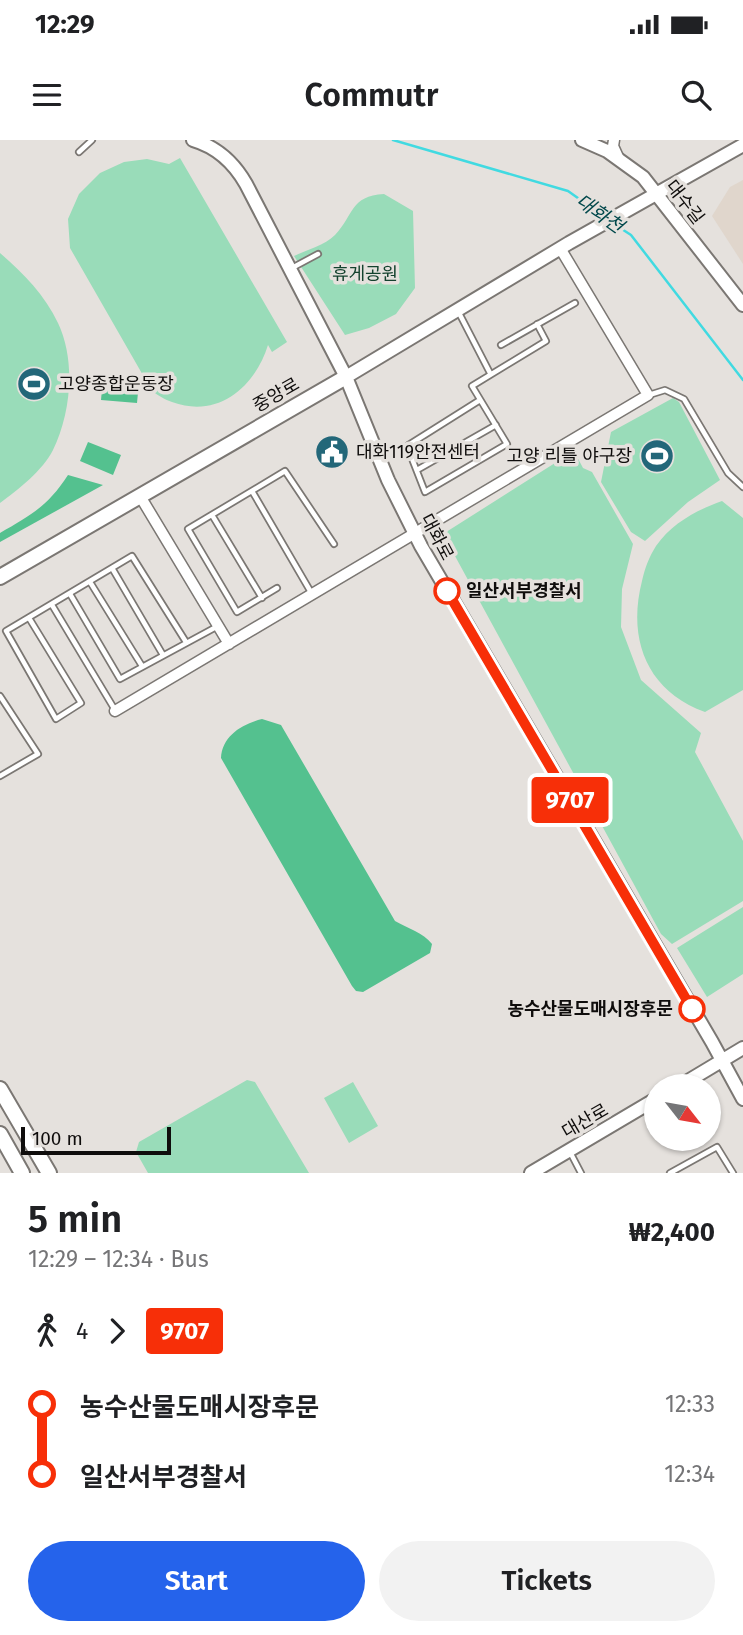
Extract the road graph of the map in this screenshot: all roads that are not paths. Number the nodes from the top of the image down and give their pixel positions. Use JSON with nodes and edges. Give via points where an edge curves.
{"nodes":[{"id":1,"x":92,"y":140,"type":"edge"},
{"id":2,"x":193,"y":140,"type":"edge"},
{"id":3,"x":582,"y":140,"type":"edge"},
{"id":4,"x":613,"y":140,"type":"edge"},
{"id":5,"x":596,"y":145,"type":"junction"},
{"id":6,"x":743,"y":145,"type":"edge"},
{"id":7,"x":79,"y":152,"type":"dead end"},
{"id":8,"x":618,"y":158,"type":"junction"},
{"id":9,"x":653,"y":197,"type":"junction"},
{"id":10,"x":564,"y":245,"type":"junction"},
{"id":11,"x":318,"y":254,"type":"dead end"},
{"id":12,"x":289,"y":269,"type":"junction"},
{"id":13,"x":575,"y":303,"type":"dead end"},
{"id":14,"x":743,"y":305,"type":"edge"},
{"id":15,"x":457,"y":310,"type":"junction"},
{"id":16,"x":537,"y":324,"type":"junction"},
{"id":17,"x":500,"y":345,"type":"dead end"},
{"id":18,"x":490,"y":373,"type":"junction"},
{"id":19,"x":346,"y":377,"type":"junction"},
{"id":20,"x":648,"y":395,"type":"junction"},
{"id":21,"x":480,"y":400,"type":"junction"},
{"id":22,"x":496,"y":425,"type":"junction"},
{"id":23,"x":417,"y":470,"type":"junction"},
{"id":24,"x":743,"y":487,"type":"edge"},
{"id":25,"x":252,"y":491,"type":"junction"},
{"id":26,"x":140,"y":496,"type":"junction"},
{"id":27,"x":212,"y":515,"type":"junction"},
{"id":28,"x":414,"y":534,"type":"junction"},
{"id":29,"x":334,"y":544,"type":"dead end"},
{"id":30,"x":112,"y":568,"type":"junction"},
{"id":31,"x":0,"y":577,"type":"edge"},
{"id":32,"x":90,"y":582,"type":"junction"},
{"id":33,"x":277,"y":588,"type":"dead end"},
{"id":34,"x":70,"y":594,"type":"junction"},
{"id":35,"x":313,"y":595,"type":"junction"},
{"id":36,"x":262,"y":598,"type":"junction"},
{"id":37,"x":52,"y":605,"type":"junction"},
{"id":38,"x":29,"y":618,"type":"junction"},
{"id":39,"x":218,"y":626,"type":"junction"},
{"id":40,"x":186,"y":642,"type":"junction"},
{"id":41,"x":229,"y":644,"type":"junction"},
{"id":42,"x":163,"y":655,"type":"junction"},
{"id":43,"x":142,"y":666,"type":"junction"},
{"id":44,"x":0,"y":696,"type":"edge"},
{"id":45,"x":115,"y":711,"type":"joint"},
{"id":46,"x":0,"y":776,"type":"edge"},
{"id":47,"x":743,"y":1048,"type":"edge"},
{"id":48,"x":721,"y":1061,"type":"junction"},
{"id":49,"x":700,"y":1074,"type":"edge"},
{"id":50,"x":0,"y":1089,"type":"edge"},
{"id":51,"x":743,"y":1099,"type":"edge"},
{"id":52,"x":644,"y":1106,"type":"edge"},
{"id":53,"x":0,"y":1135,"type":"edge"},
{"id":54,"x":569,"y":1150,"type":"junction"},
{"id":55,"x":22,"y":1173,"type":"edge"},
{"id":56,"x":49,"y":1173,"type":"edge"},
{"id":57,"x":531,"y":1173,"type":"edge"},
{"id":58,"x":581,"y":1173,"type":"edge"},
{"id":59,"x":670,"y":1173,"type":"edge"},
{"id":60,"x":733,"y":1173,"type":"edge"}],
"edges":[{"from":1,"to":7,"type":"lane"},
{"from":2,"to":12,"type":"street","name":"대화로","via":[[235,167]]},
{"from":3,"to":5,"type":"street","name":"대수길"},
{"from":4,"to":5,"type":"street"},
{"from":4,"to":8,"type":"street"},
{"from":5,"to":8,"type":"street","name":"대수길"},
{"from":6,"to":9,"type":"street"},
{"from":8,"to":9,"type":"street","name":"대수길","via":[[643,177]]},
{"from":9,"to":10,"type":"street","name":"중앙로"},
{"from":9,"to":14,"type":"street","name":"대수길"},
{"from":10,"to":15,"type":"street","name":"중앙로"},
{"from":10,"to":20,"type":"street"},
{"from":11,"to":12,"type":"lane"},
{"from":12,"to":19,"type":"street","name":"대화로"},
{"from":13,"to":16,"type":"lane"},
{"from":15,"to":18,"type":"lane"},
{"from":15,"to":19,"type":"street","name":"중앙로"},
{"from":16,"to":17,"type":"lane"},
{"from":16,"to":18,"type":"lane","via":[[546,341]]},
{"from":18,"to":21,"type":"lane","via":[[472,386]]},
{"from":19,"to":26,"type":"main road","name":"중앙로"},
{"from":19,"to":28,"type":"street","name":"대화로"},
{"from":20,"to":24,"type":"lane","via":[[665,390],[684,399],[729,473]]},
{"from":20,"to":28,"type":"street"},
{"from":21,"to":22,"type":"lane"},
{"from":21,"to":23,"type":"lane","via":[[407,446]]},
{"from":22,"to":23,"type":"lane"},
{"from":22,"to":23,"type":"lane","via":[[507,444],[425,492]]},
{"from":25,"to":27,"type":"lane"},
{"from":25,"to":29,"type":"lane","via":[[285,471]]},
{"from":25,"to":35,"type":"lane"},
{"from":26,"to":31,"type":"main road","name":"중앙로"},
{"from":26,"to":39,"type":"street"},
{"from":27,"to":36,"type":"lane"},
{"from":27,"to":36,"type":"lane","via":[[188,529],[237,612]]},
{"from":28,"to":35,"type":"street"},
{"from":28,"to":48,"type":"street","name":"대화로"},
{"from":30,"to":32,"type":"lane"},
{"from":30,"to":40,"type":"lane","via":[[132,555]]},
{"from":30,"to":42,"type":"lane"},
{"from":32,"to":34,"type":"lane"},
{"from":32,"to":43,"type":"lane"},
{"from":33,"to":36,"type":"lane"},
{"from":34,"to":37,"type":"lane"},
{"from":34,"to":43,"type":"lane","via":[[120,679]]},
{"from":35,"to":41,"type":"street"},
{"from":37,"to":38,"type":"lane"},
{"from":37,"to":45,"type":"lane"},
{"from":38,"to":38,"type":"lane","via":[[6,631],[56,719],[81,703]]},
{"from":39,"to":40,"type":"lane"},
{"from":39,"to":41,"type":"street"},
{"from":40,"to":42,"type":"lane"},
{"from":41,"to":45,"type":"street"},
{"from":42,"to":43,"type":"lane"},
{"from":44,"to":46,"type":"lane","via":[[38,754]]},
{"from":47,"to":48,"type":"street"},
{"from":48,"to":49,"type":"street"},
{"from":48,"to":51,"type":"street","name":"대화로"},
{"from":50,"to":56,"type":"main road"},
{"from":52,"to":54,"type":"street","name":"대산로"},
{"from":53,"to":55,"type":"main road"},
{"from":54,"to":57,"type":"street","name":"대산로"},
{"from":54,"to":58,"type":"lane"},
{"from":59,"to":60,"type":"lane","via":[[717,1147]]}]}
